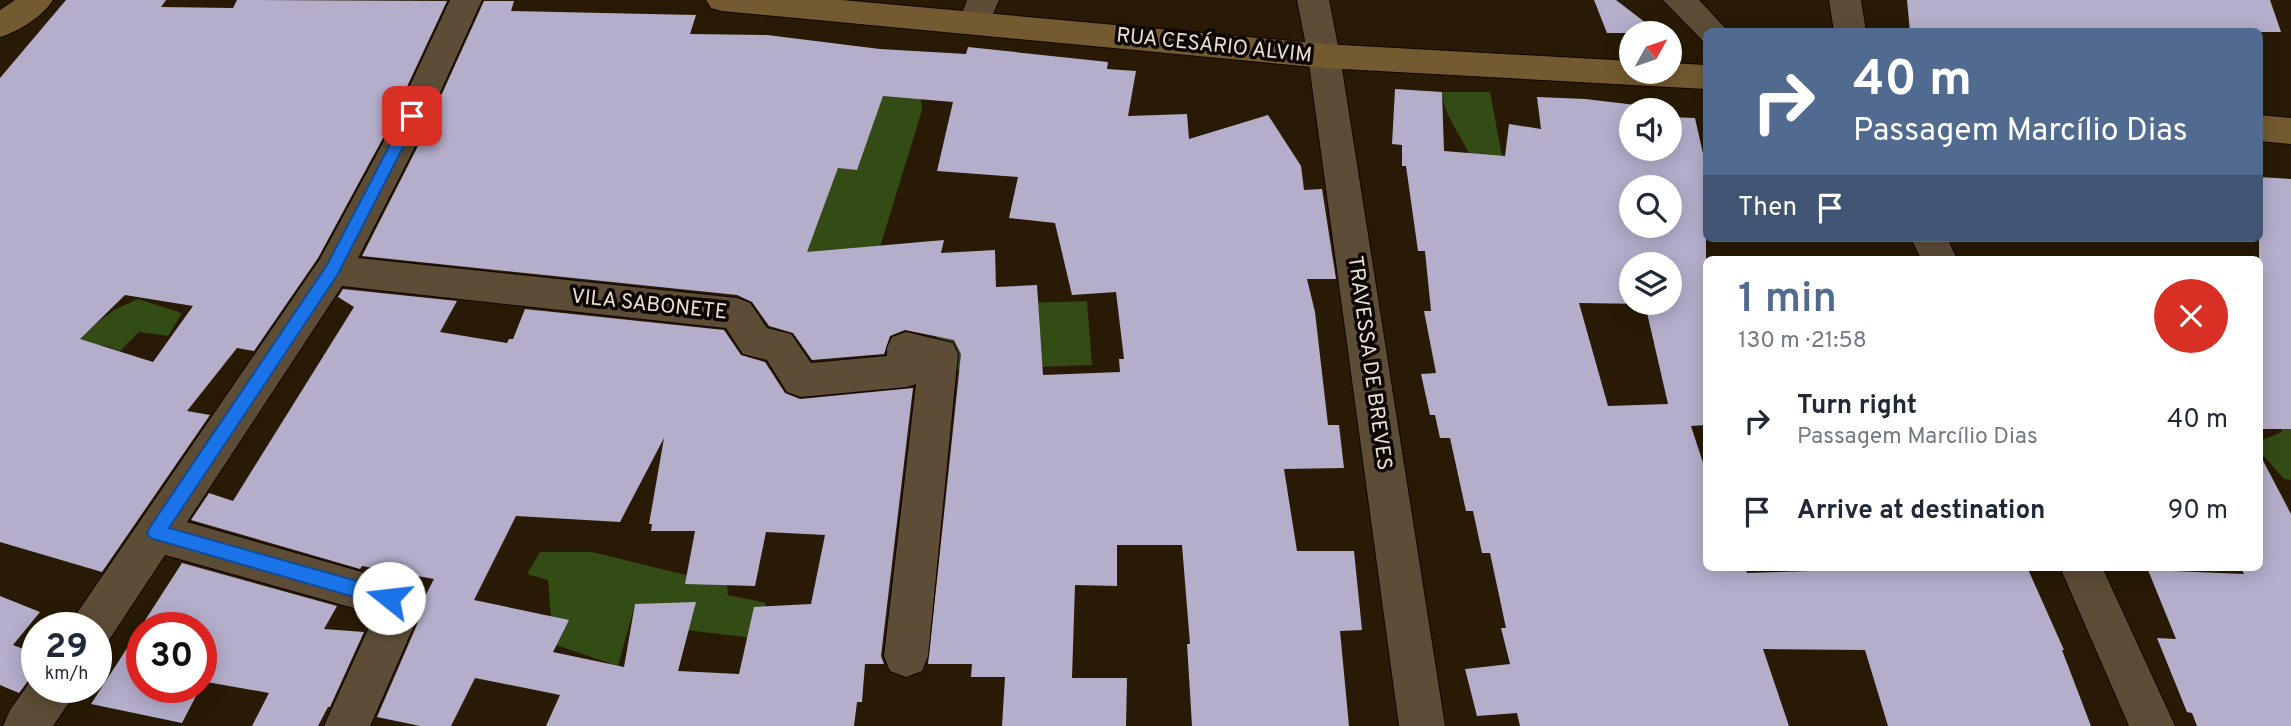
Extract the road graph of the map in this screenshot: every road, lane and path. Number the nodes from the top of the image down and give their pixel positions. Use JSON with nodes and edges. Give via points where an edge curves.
{"nodes":[{"id":1,"x":37,"y":0,"type":"edge"},
{"id":2,"x":466,"y":0,"type":"edge"},
{"id":3,"x":722,"y":0,"type":"edge"},
{"id":4,"x":1314,"y":0,"type":"edge"},
{"id":5,"x":1679,"y":0,"type":"edge"},
{"id":6,"x":1845,"y":0,"type":"edge"},
{"id":7,"x":979,"y":11,"type":"edge"},
{"id":8,"x":0,"y":26,"type":"edge"},
{"id":9,"x":1709,"y":28,"type":"edge"},
{"id":10,"x":1849,"y":28,"type":"edge"},
{"id":11,"x":1324,"y":56,"type":"junction"},
{"id":12,"x":1703,"y":77,"type":"edge"},
{"id":13,"x":2263,"y":128,"type":"edge"},
{"id":14,"x":2291,"y":131,"type":"edge"},
{"id":15,"x":333,"y":270,"type":"junction"},
{"id":16,"x":156,"y":533,"type":"junction"},
{"id":17,"x":2083,"y":571,"type":"edge"},
{"id":18,"x":103,"y":612,"type":"edge"},
{"id":19,"x":906,"y":656,"type":"dead end"},
{"id":20,"x":42,"y":703,"type":"edge"},
{"id":21,"x":26,"y":726,"type":"edge"},
{"id":22,"x":347,"y":726,"type":"edge"},
{"id":23,"x":1422,"y":726,"type":"edge"},
{"id":24,"x":2152,"y":726,"type":"edge"}],
"edges":[{"from":1,"to":8,"type":"street"},
{"from":2,"to":15,"type":"street","via":[[402,139]]},
{"from":3,"to":7,"type":"street","name":"RUA CESÁRIO ALVIM"},
{"from":4,"to":11,"type":"street","name":"TRAVESSA DE BREVES"},
{"from":5,"to":9,"type":"street"},
{"from":6,"to":10,"type":"street"},
{"from":7,"to":11,"type":"street","name":"RUA CESÁRIO ALVIM"},
{"from":11,"to":12,"type":"street","name":"RUA CESÁRIO ALVIM"},
{"from":11,"to":23,"type":"street","name":"TRAVESSA DE BREVES"},
{"from":13,"to":14,"type":"street"},
{"from":15,"to":16,"type":"street"},
{"from":15,"to":19,"type":"street","name":"VILA SABONETE","via":[[737,314],[756,343],[778,345],[801,380],[907,371],[906,348],[939,354]]},
{"from":16,"to":18,"type":"street"},
{"from":16,"to":22,"type":"street","via":[[394,603],[398,612]]},
{"from":17,"to":24,"type":"street"},
{"from":20,"to":21,"type":"street"}]}
